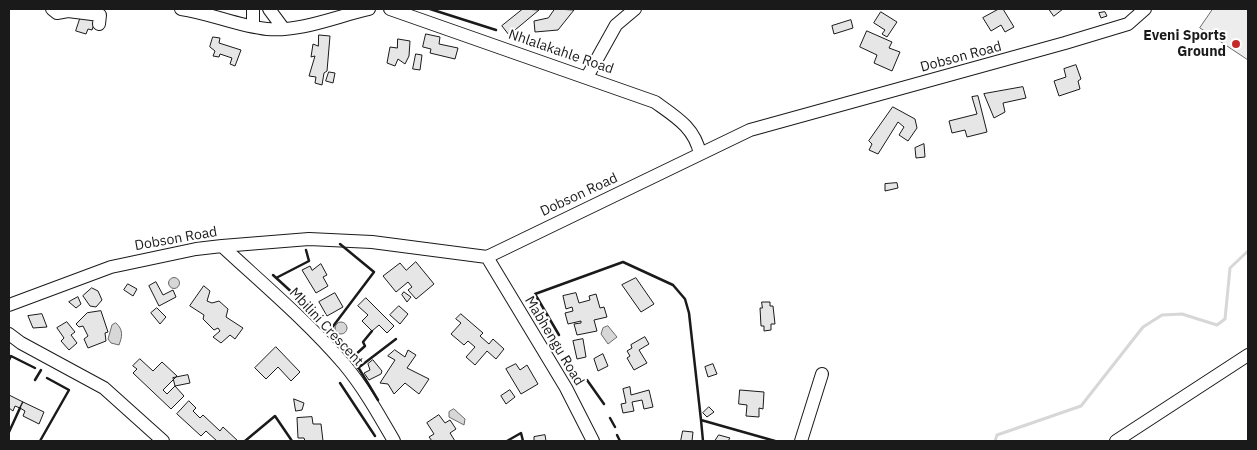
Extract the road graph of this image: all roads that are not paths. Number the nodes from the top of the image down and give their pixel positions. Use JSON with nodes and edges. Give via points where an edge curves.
{"nodes":[{"id":1,"x":52,"y":9,"type":"edge"},
{"id":2,"x":181,"y":9,"type":"edge"},
{"id":3,"x":253,"y":9,"type":"edge"},
{"id":4,"x":269,"y":9,"type":"edge"},
{"id":5,"x":369,"y":9,"type":"edge"},
{"id":6,"x":396,"y":9,"type":"edge"},
{"id":7,"x":634,"y":9,"type":"edge"},
{"id":8,"x":1145,"y":9,"type":"edge"},
{"id":9,"x":99,"y":24,"type":"dead end"},
{"id":10,"x":253,"y":26,"type":"junction"},
{"id":11,"x":283,"y":28,"type":"junction"},
{"id":12,"x":587,"y":77,"type":"junction"},
{"id":13,"x":700,"y":154,"type":"junction"},
{"id":14,"x":222,"y":246,"type":"junction"},
{"id":15,"x":487,"y":257,"type":"junction"},
{"id":16,"x":9,"y":305,"type":"edge"},
{"id":17,"x":9,"y":334,"type":"edge"},
{"id":18,"x":1248,"y":355,"type":"edge"},
{"id":19,"x":822,"y":374,"type":"dead end"},
{"id":20,"x":163,"y":441,"type":"edge"},
{"id":21,"x":394,"y":441,"type":"edge"},
{"id":22,"x":593,"y":441,"type":"edge"},
{"id":23,"x":801,"y":441,"type":"edge"},
{"id":24,"x":1116,"y":441,"type":"edge"}],
"edges":[{"from":1,"to":9,"type":"street","via":[[100,15]]},
{"from":2,"to":10,"type":"street"},
{"from":3,"to":10,"type":"street"},
{"from":4,"to":11,"type":"street"},
{"from":5,"to":11,"type":"street","via":[[312,25]]},
{"from":6,"to":12,"type":"street","name":"Nhlalakahle Road"},
{"from":7,"to":12,"type":"street","via":[[616,25]]},
{"from":8,"to":13,"type":"street","name":"Dobson Road","via":[[1128,24],[750,130]]},
{"from":10,"to":11,"type":"street"},
{"from":12,"to":13,"type":"street","name":"Nhlalakahle Road","via":[[655,102],[689,128]]},
{"from":13,"to":15,"type":"street","name":"Dobson Road"},
{"from":14,"to":15,"type":"street","name":"Dobson Road","via":[[309,238],[372,242]]},
{"from":14,"to":16,"type":"street","name":"Dobson Road","via":[[110,267]]},
{"from":14,"to":21,"type":"street","name":"Mbilini Crescent","via":[[296,314],[344,364],[372,402]]},
{"from":15,"to":22,"type":"street","name":"Mabhengu Road","via":[[566,388]]},
{"from":17,"to":20,"type":"street","via":[[104,388]]},
{"from":18,"to":24,"type":"street"},
{"from":19,"to":23,"type":"street"}]}
